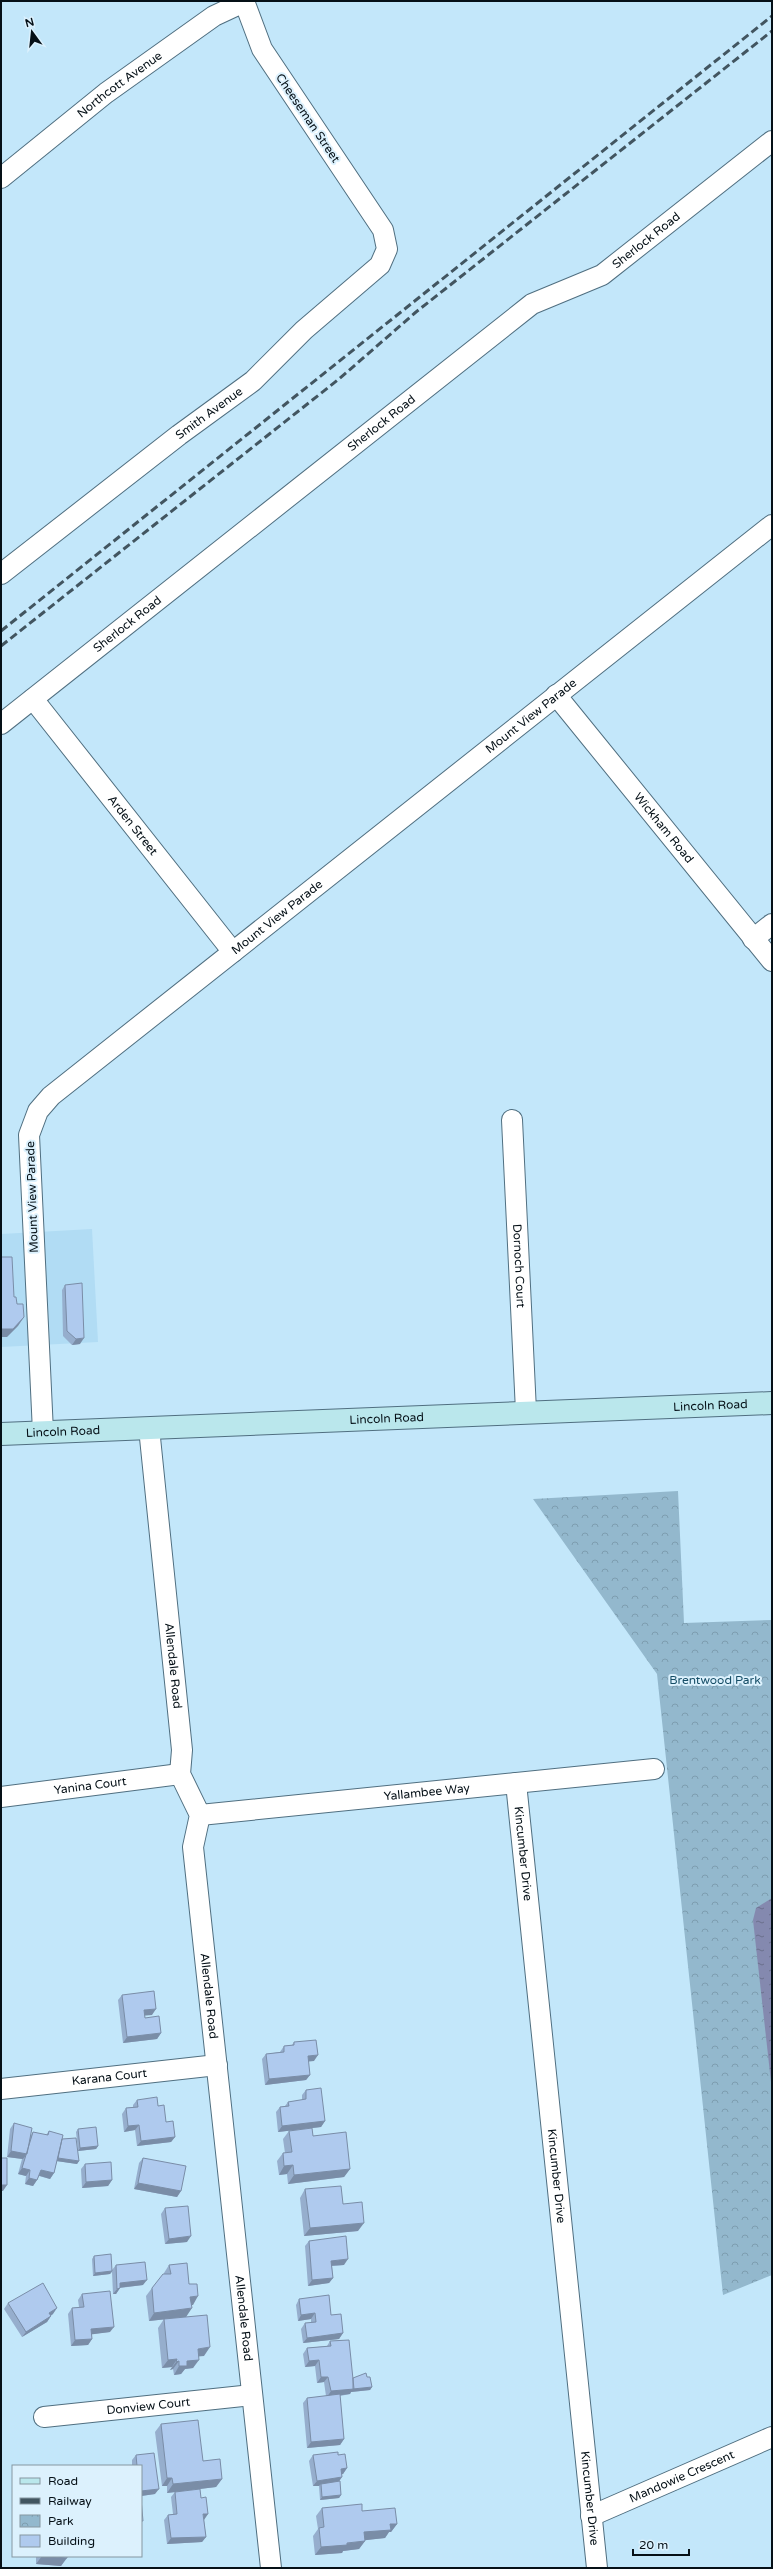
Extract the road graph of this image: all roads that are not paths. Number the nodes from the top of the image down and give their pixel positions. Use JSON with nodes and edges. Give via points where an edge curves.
{"nodes":[{"id":1,"x":244,"y":1,"type":"edge"},
{"id":2,"x":772,"y":141,"type":"edge"},
{"id":3,"x":1,"y":178,"type":"edge"},
{"id":4,"x":383,"y":230,"type":"joint"},
{"id":5,"x":772,"y":525,"type":"edge"},
{"id":6,"x":1,"y":574,"type":"edge"},
{"id":7,"x":556,"y":695,"type":"junction"},
{"id":8,"x":33,"y":699,"type":"junction"},
{"id":9,"x":1,"y":724,"type":"edge"},
{"id":10,"x":772,"y":924,"type":"edge"},
{"id":11,"x":753,"y":939,"type":"junction"},
{"id":12,"x":233,"y":952,"type":"junction"},
{"id":13,"x":772,"y":961,"type":"edge"},
{"id":14,"x":512,"y":1120,"type":"dead end"},
{"id":15,"x":772,"y":1403,"type":"edge"},
{"id":16,"x":526,"y":1411,"type":"junction"},
{"id":17,"x":149,"y":1428,"type":"junction"},
{"id":18,"x":43,"y":1432,"type":"junction"},
{"id":19,"x":1,"y":1434,"type":"edge"},
{"id":20,"x":654,"y":1769,"type":"dead end"},
{"id":21,"x":180,"y":1774,"type":"junction"},
{"id":22,"x":516,"y":1783,"type":"junction"},
{"id":23,"x":1,"y":1797,"type":"edge"},
{"id":24,"x":200,"y":1815,"type":"junction"},
{"id":25,"x":217,"y":2065,"type":"junction"},
{"id":26,"x":1,"y":2089,"type":"edge"},
{"id":27,"x":252,"y":2395,"type":"junction"},
{"id":28,"x":44,"y":2416,"type":"dead end"},
{"id":29,"x":772,"y":2437,"type":"edge"},
{"id":30,"x":591,"y":2516,"type":"junction"},
{"id":31,"x":271,"y":2568,"type":"edge"},
{"id":32,"x":596,"y":2568,"type":"edge"}],
"edges":[{"from":1,"to":3,"type":"street","name":"Northcott Avenue","via":[[214,16],[106,94]]},
{"from":1,"to":4,"type":"street","name":"Cheeseman Street","via":[[262,49]]},
{"from":2,"to":8,"type":"street","name":"Sherlock Road","via":[[602,275],[532,304]]},
{"from":4,"to":6,"type":"street","name":"Smith Avenue","via":[[387,249],[380,265],[304,330],[253,381],[179,435]]},
{"from":5,"to":7,"type":"street","name":"Mount View Parade"},
{"from":7,"to":11,"type":"street","name":"Wickham Road"},
{"from":7,"to":12,"type":"street","name":"Mount View Parade"},
{"from":8,"to":9,"type":"street","name":"Sherlock Road"},
{"from":8,"to":12,"type":"street","name":"Arden Street"},
{"from":10,"to":11,"type":"street"},
{"from":11,"to":13,"type":"street","name":"Wickham Road"},
{"from":12,"to":18,"type":"street","name":"Mount View Parade","via":[[51,1096],[38,1111],[33,1122],[29,1135]]},
{"from":14,"to":16,"type":"street","name":"Dornoch Court"},
{"from":15,"to":16,"type":"main road","name":"Lincoln Road"},
{"from":16,"to":17,"type":"main road","name":"Lincoln Road"},
{"from":17,"to":18,"type":"main road","name":"Lincoln Road"},
{"from":17,"to":21,"type":"street","name":"Allendale Road","via":[[182,1750]]},
{"from":18,"to":19,"type":"main road","name":"Lincoln Road"},
{"from":20,"to":22,"type":"street","name":"Yallambee Way"},
{"from":21,"to":23,"type":"street","name":"Yanina Court"},
{"from":21,"to":24,"type":"street"},
{"from":22,"to":24,"type":"street","name":"Yallambee Way"},
{"from":22,"to":30,"type":"street","name":"Kincumber Drive"},
{"from":24,"to":25,"type":"street","name":"Allendale Road","via":[[193,1847]]},
{"from":25,"to":26,"type":"street","name":"Karana Court"},
{"from":25,"to":27,"type":"street","name":"Allendale Road"},
{"from":27,"to":28,"type":"street","name":"Donview Court"},
{"from":27,"to":31,"type":"street","name":"Allendale Road"},
{"from":29,"to":30,"type":"street","name":"Mandowie Crescent"},
{"from":30,"to":32,"type":"street","name":"Kincumber Drive"}]}
